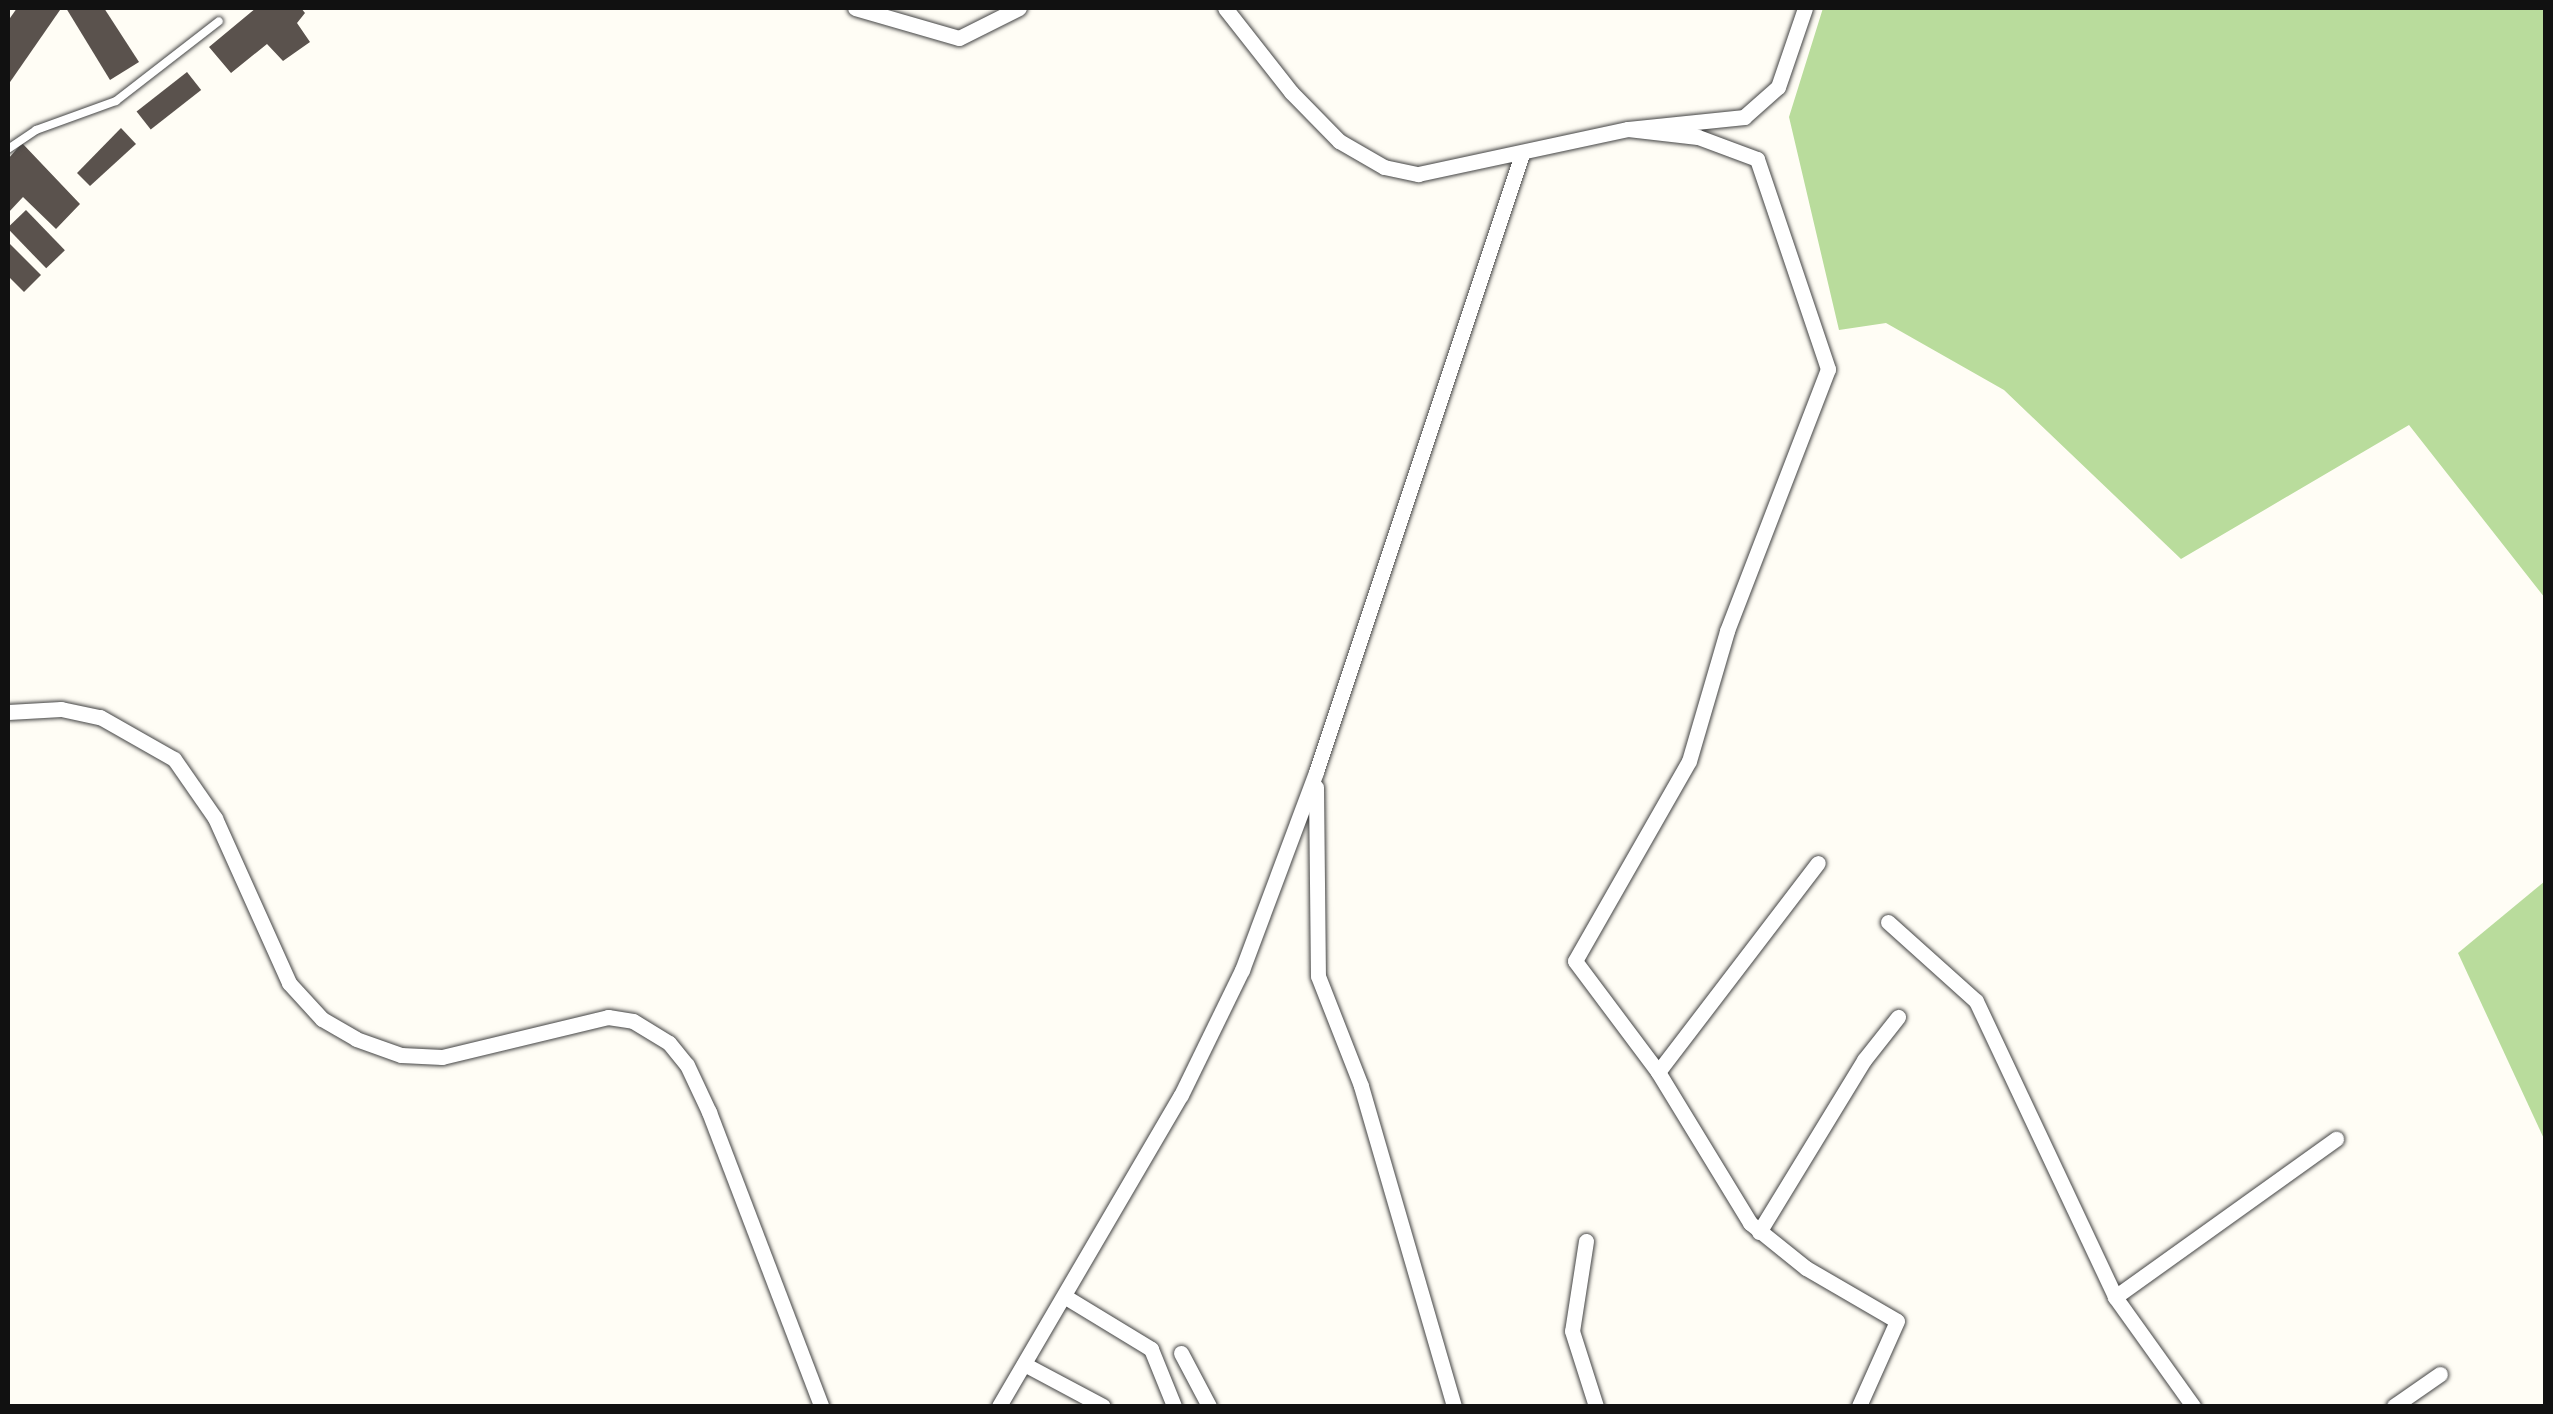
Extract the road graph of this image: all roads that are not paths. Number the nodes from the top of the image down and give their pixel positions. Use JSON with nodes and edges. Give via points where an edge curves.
{"nodes":[{"id":1,"x":855,"y":8,"type":"edge"},
{"id":2,"x":1019,"y":8,"type":"edge"},
{"id":3,"x":1226,"y":8,"type":"edge"},
{"id":4,"x":1805,"y":8,"type":"edge"},
{"id":5,"x":220,"y":20,"type":"dead end"},
{"id":6,"x":1628,"y":129,"type":"junction"},
{"id":7,"x":8,"y":148,"type":"edge"},
{"id":8,"x":1522,"y":154,"type":"junction"},
{"id":9,"x":8,"y":712,"type":"edge"},
{"id":10,"x":1316,"y":772,"type":"junction"},
{"id":11,"x":1818,"y":863,"type":"dead end"},
{"id":12,"x":1888,"y":922,"type":"dead end"},
{"id":13,"x":1898,"y":1017,"type":"dead end"},
{"id":14,"x":1658,"y":1072,"type":"junction"},
{"id":15,"x":2336,"y":1140,"type":"dead end"},
{"id":16,"x":1759,"y":1232,"type":"junction"},
{"id":17,"x":1586,"y":1240,"type":"dead end"},
{"id":18,"x":1064,"y":1296,"type":"junction"},
{"id":19,"x":2115,"y":1297,"type":"junction"},
{"id":20,"x":1181,"y":1353,"type":"dead end"},
{"id":21,"x":1024,"y":1364,"type":"junction"},
{"id":22,"x":2440,"y":1374,"type":"dead end"},
{"id":23,"x":820,"y":1406,"type":"edge"},
{"id":24,"x":1000,"y":1406,"type":"edge"},
{"id":25,"x":1103,"y":1406,"type":"edge"},
{"id":26,"x":1174,"y":1406,"type":"edge"},
{"id":27,"x":1209,"y":1406,"type":"edge"},
{"id":28,"x":1454,"y":1406,"type":"edge"},
{"id":29,"x":1596,"y":1406,"type":"edge"},
{"id":30,"x":1860,"y":1406,"type":"edge"},
{"id":31,"x":2194,"y":1406,"type":"edge"},
{"id":32,"x":2394,"y":1406,"type":"edge"}],
"edges":[{"from":1,"to":2,"type":"street","via":[[959,38]]},
{"from":3,"to":8,"type":"street","via":[[1317,120],[1367,159],[1435,174]]},
{"from":4,"to":6,"type":"street","via":[[1778,87],[1760,109],[1744,117]]},
{"from":5,"to":7,"type":"lane","via":[[116,101],[36,130]]},
{"from":6,"to":8,"type":"street"},
{"from":6,"to":14,"type":"street","via":[[1698,138],[1757,159],[1828,370],[1727,631],[1690,761],[1575,961]]},
{"from":8,"to":10,"type":"street"},
{"from":9,"to":23,"type":"street","via":[[62,709],[100,717],[174,759],[221,831],[290,983],[322,1018],[356,1039],[401,1055],[442,1057],[608,1017],[633,1021],[669,1044],[687,1064],[710,1112]]},
{"from":10,"to":18,"type":"street","via":[[1224,1006],[1181,1095]]},
{"from":10,"to":28,"type":"street","via":[[1318,976],[1361,1086]]},
{"from":11,"to":14,"type":"street"},
{"from":12,"to":19,"type":"street","via":[[1976,1001]]},
{"from":13,"to":16,"type":"street","via":[[1864,1060]]},
{"from":14,"to":16,"type":"street","via":[[1735,1205]]},
{"from":15,"to":19,"type":"street"},
{"from":16,"to":30,"type":"street","via":[[1824,1280],[1897,1321]]},
{"from":17,"to":29,"type":"street","via":[[1572,1331]]},
{"from":18,"to":21,"type":"street"},
{"from":18,"to":26,"type":"street","via":[[1151,1349]]},
{"from":19,"to":31,"type":"street"},
{"from":20,"to":27,"type":"street"},
{"from":21,"to":24,"type":"street"},
{"from":21,"to":25,"type":"street"},
{"from":22,"to":32,"type":"street"}]}
